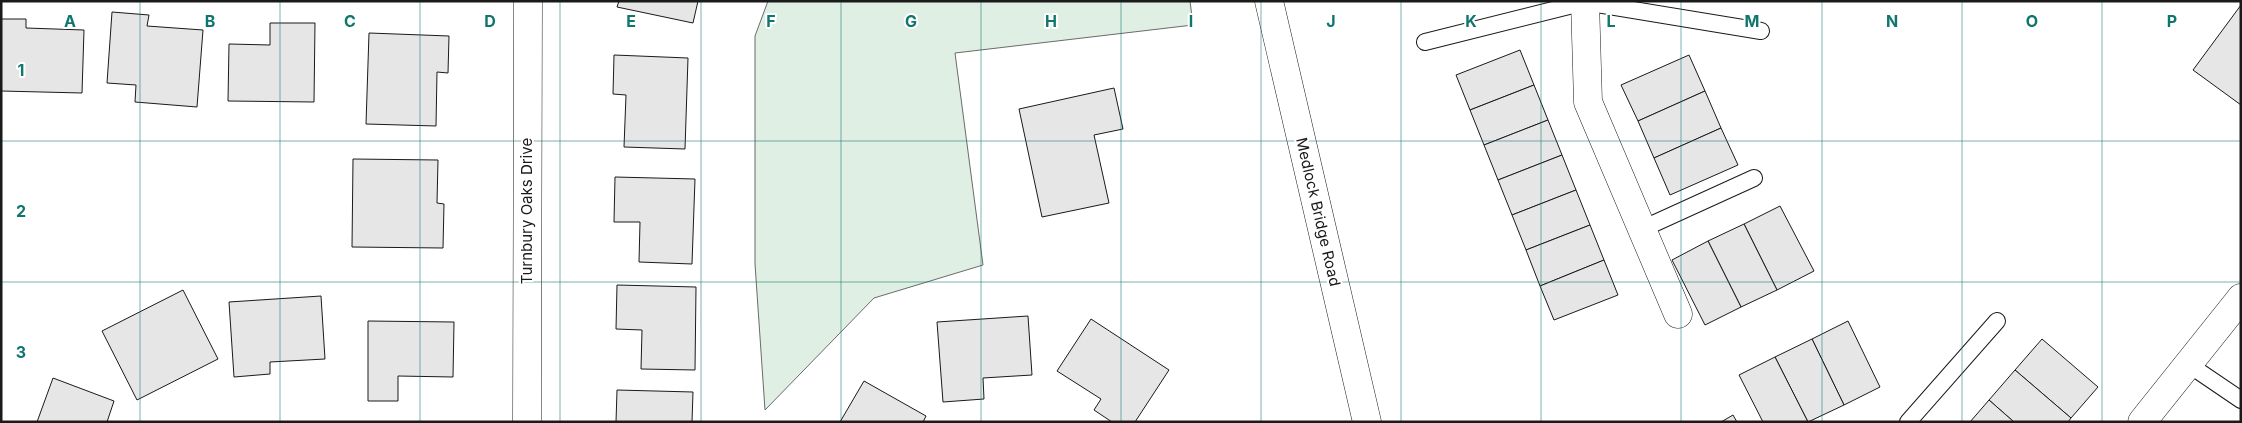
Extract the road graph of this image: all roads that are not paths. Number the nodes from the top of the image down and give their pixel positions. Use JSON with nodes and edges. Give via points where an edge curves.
{"nodes":[{"id":1,"x":528,"y":1,"type":"edge"},
{"id":2,"x":1269,"y":1,"type":"edge"},
{"id":3,"x":1585,"y":2,"type":"edge"},
{"id":4,"x":1761,"y":31,"type":"dead end"},
{"id":5,"x":1425,"y":42,"type":"dead end"},
{"id":6,"x":1754,"y":178,"type":"dead end"},
{"id":7,"x":1642,"y":229,"type":"junction"},
{"id":8,"x":2241,"y":298,"type":"edge"},
{"id":9,"x":1678,"y":314,"type":"dead end"},
{"id":10,"x":1997,"y":321,"type":"dead end"},
{"id":11,"x":2188,"y":364,"type":"junction"},
{"id":12,"x":2241,"y":400,"type":"edge"},
{"id":13,"x":526,"y":422,"type":"edge"},
{"id":14,"x":1367,"y":422,"type":"edge"},
{"id":15,"x":1908,"y":422,"type":"edge"},
{"id":16,"x":2142,"y":422,"type":"edge"}],
"edges":[{"from":1,"to":13,"type":"street","name":"Turnbury Oaks Drive"},
{"from":2,"to":14,"type":"street","name":"Medlock Bridge Road"},
{"from":3,"to":4,"type":"lane"},
{"from":3,"to":5,"type":"lane"},
{"from":3,"to":7,"type":"street","via":[[1588,102]]},
{"from":6,"to":7,"type":"lane"},
{"from":7,"to":9,"type":"street"},
{"from":8,"to":11,"type":"street"},
{"from":10,"to":15,"type":"lane"},
{"from":11,"to":12,"type":"lane"},
{"from":11,"to":16,"type":"street"}]}
